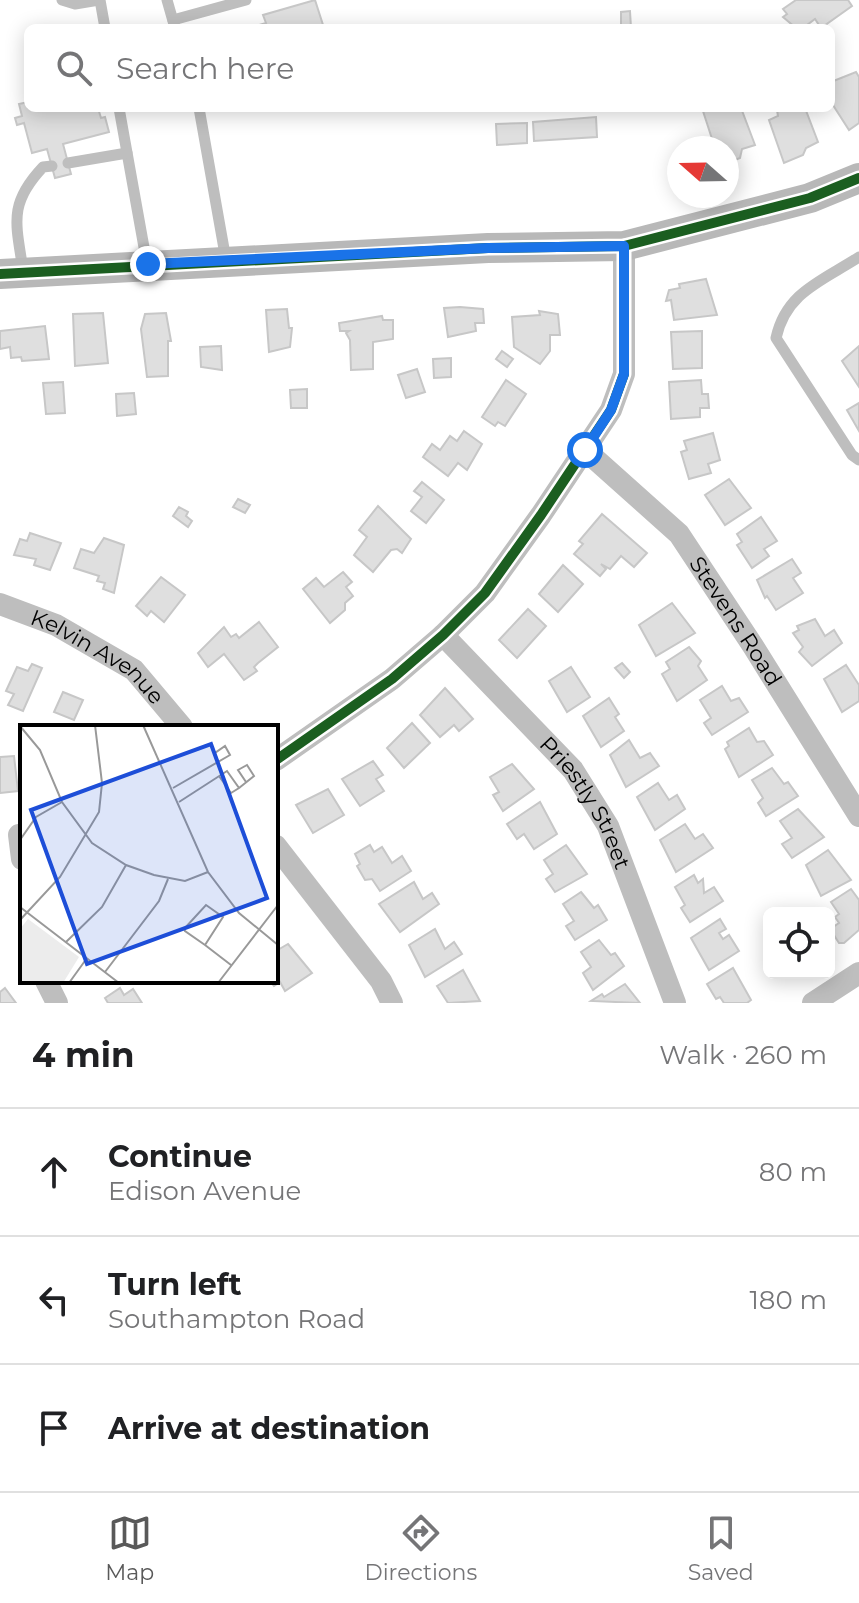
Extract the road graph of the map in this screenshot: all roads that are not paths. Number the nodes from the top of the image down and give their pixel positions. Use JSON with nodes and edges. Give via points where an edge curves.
{"nodes":[{"id":1,"x":62,"y":0,"type":"edge"},
{"id":2,"x":99,"y":0,"type":"edge"},
{"id":3,"x":167,"y":0,"type":"edge"},
{"id":4,"x":246,"y":0,"type":"edge"},
{"id":5,"x":104,"y":24,"type":"edge"},
{"id":6,"x":174,"y":24,"type":"edge"},
{"id":7,"x":120,"y":112,"type":"edge"},
{"id":8,"x":200,"y":112,"type":"edge"},
{"id":9,"x":127,"y":153,"type":"junction"},
{"id":10,"x":68,"y":163,"type":"dead end"},
{"id":11,"x":52,"y":166,"type":"dead end"},
{"id":12,"x":859,"y":178,"type":"edge"},
{"id":13,"x":624,"y":246,"type":"junction"},
{"id":14,"x":859,"y":257,"type":"edge"},
{"id":15,"x":227,"y":261,"type":"junction"},
{"id":16,"x":148,"y":264,"type":"junction"},
{"id":17,"x":12,"y":272,"type":"edge"},
{"id":18,"x":585,"y":450,"type":"junction"},
{"id":19,"x":859,"y":460,"type":"edge"},
{"id":20,"x":0,"y":604,"type":"edge"},
{"id":21,"x":443,"y":635,"type":"junction"},
{"id":22,"x":180,"y":725,"type":"edge"},
{"id":23,"x":278,"y":759,"type":"edge"},
{"id":24,"x":859,"y":816,"type":"edge"},
{"id":25,"x":278,"y":849,"type":"edge"},
{"id":26,"x":859,"y":973,"type":"edge"},
{"id":27,"x":47,"y":983,"type":"edge"},
{"id":28,"x":826,"y":1000,"type":"edge"},
{"id":29,"x":57,"y":1003,"type":"edge"},
{"id":30,"x":392,"y":1003,"type":"edge"},
{"id":31,"x":675,"y":1003,"type":"edge"}],
"edges":[{"from":1,"to":2,"type":"lane"},
{"from":2,"to":5,"type":"lane"},
{"from":3,"to":6,"type":"lane"},
{"from":4,"to":6,"type":"lane"},
{"from":7,"to":9,"type":"lane"},
{"from":8,"to":15,"type":"lane"},
{"from":9,"to":10,"type":"lane"},
{"from":9,"to":16,"type":"lane"},
{"from":11,"to":17,"type":"lane","via":[[43,167],[18,199]]},
{"from":12,"to":13,"type":"street","via":[[810,198]]},
{"from":13,"to":15,"type":"street"},
{"from":13,"to":18,"type":"street","via":[[624,374],[611,410]]},
{"from":14,"to":19,"type":"lane","via":[[792,301],[781,315],[776,338]]},
{"from":15,"to":16,"type":"street"},
{"from":16,"to":17,"type":"street"},
{"from":18,"to":21,"type":"street","via":[[485,593]]},
{"from":18,"to":24,"type":"street","name":"Stevens Road","via":[[679,534]]},
{"from":20,"to":22,"type":"street","name":"Kelvin Avenue","via":[[56,625],[134,670]]},
{"from":21,"to":23,"type":"street","via":[[392,679]]},
{"from":21,"to":31,"type":"street","name":"Priestly Street","via":[[573,770],[608,826]]},
{"from":25,"to":30,"type":"street","via":[[381,981]]},
{"from":26,"to":28,"type":"street"},
{"from":27,"to":29,"type":"street"}]}
